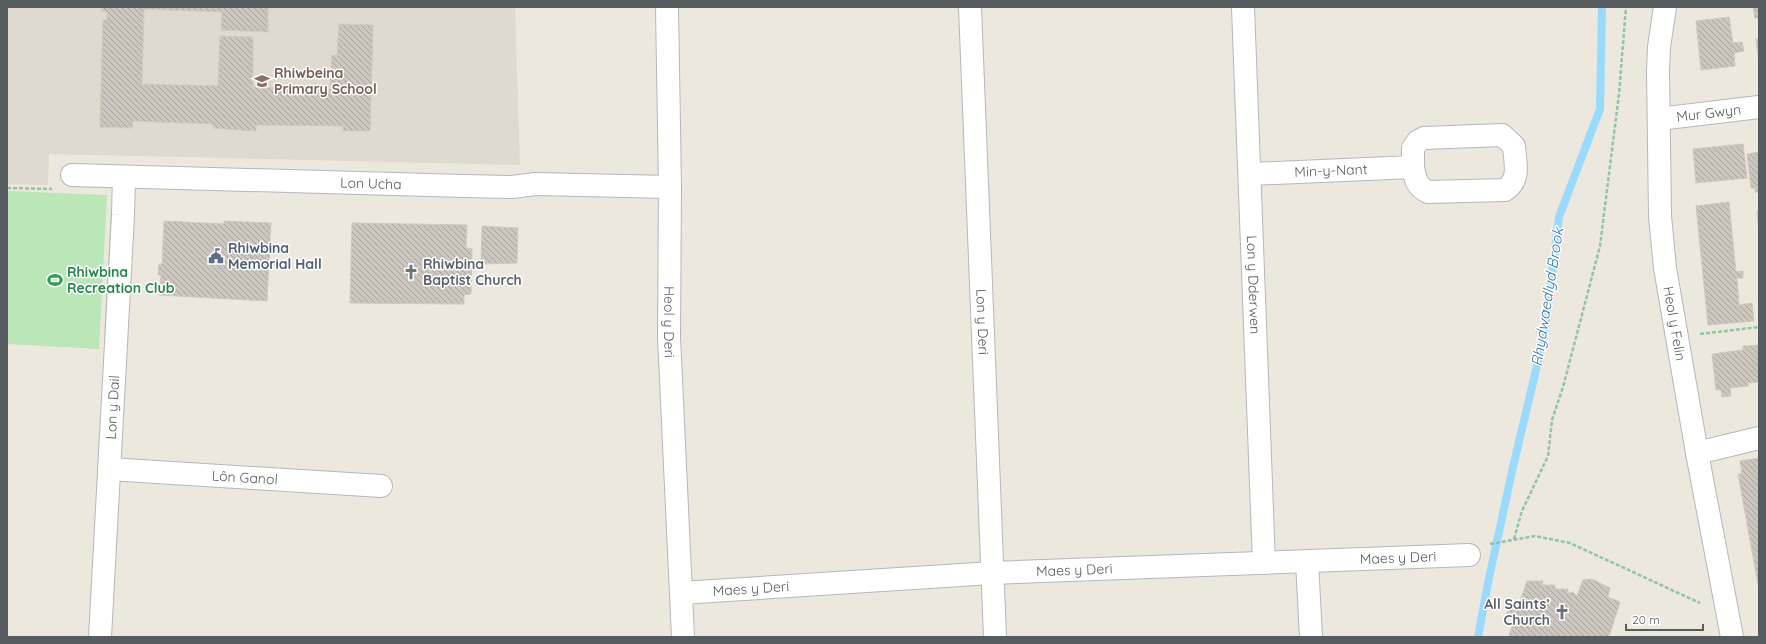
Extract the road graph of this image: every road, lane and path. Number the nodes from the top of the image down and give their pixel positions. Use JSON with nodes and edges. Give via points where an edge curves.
{"nodes":[{"id":1,"x":667,"y":7,"type":"edge"},
{"id":2,"x":970,"y":7,"type":"edge"},
{"id":3,"x":1243,"y":7,"type":"edge"},
{"id":4,"x":1626,"y":7,"type":"edge"},
{"id":5,"x":1665,"y":7,"type":"edge"},
{"id":6,"x":1759,"y":107,"type":"edge"},
{"id":7,"x":1658,"y":119,"type":"junction"},
{"id":8,"x":1413,"y":167,"type":"junction"},
{"id":9,"x":1250,"y":174,"type":"junction"},
{"id":10,"x":72,"y":175,"type":"dead end"},
{"id":11,"x":124,"y":177,"type":"junction"},
{"id":12,"x":670,"y":187,"type":"junction"},
{"id":13,"x":7,"y":188,"type":"edge"},
{"id":14,"x":52,"y":189,"type":"dead end"},
{"id":15,"x":1759,"y":327,"type":"edge"},
{"id":16,"x":1676,"y":338,"type":"junction"},
{"id":17,"x":1759,"y":438,"type":"edge"},
{"id":18,"x":1696,"y":453,"type":"junction"},
{"id":19,"x":109,"y":469,"type":"junction"},
{"id":20,"x":381,"y":486,"type":"dead end"},
{"id":21,"x":1512,"y":539,"type":"junction"},
{"id":22,"x":1476,"y":551,"type":"joint"},
{"id":23,"x":1307,"y":562,"type":"junction"},
{"id":24,"x":1264,"y":563,"type":"junction"},
{"id":25,"x":992,"y":573,"type":"junction"},
{"id":26,"x":681,"y":593,"type":"junction"},
{"id":27,"x":1728,"y":616,"type":"junction"},
{"id":28,"x":100,"y":637,"type":"edge"},
{"id":29,"x":683,"y":637,"type":"edge"},
{"id":30,"x":995,"y":637,"type":"edge"},
{"id":31,"x":1311,"y":637,"type":"edge"},
{"id":32,"x":1732,"y":637,"type":"edge"}],
"edges":[{"from":1,"to":12,"type":"street","name":"Heol y Deri"},
{"from":2,"to":25,"type":"street","name":"Lon y Deri"},
{"from":3,"to":9,"type":"street","name":"Lon y Dderwen"},
{"from":4,"to":21,"type":"path","via":[[1619,94],[1600,246],[1552,420],[1548,456]]},
{"from":5,"to":7,"type":"street","name":"Heol y Felin","via":[[1659,47]]},
{"from":6,"to":7,"type":"street","name":"Mur Gwyn"},
{"from":7,"to":16,"type":"street","name":"Heol y Felin","via":[[1662,244]]},
{"from":8,"to":8,"type":"street","via":[[1413,148],[1424,138],[1502,135],[1514,146],[1516,177],[1512,185],[1504,190],[1428,192],[1419,188]]},
{"from":8,"to":9,"type":"street","name":"Min-y-Nant"},
{"from":9,"to":24,"type":"street","name":"Lon y Dderwen"},
{"from":10,"to":11,"type":"street","name":"Lon Ucha"},
{"from":11,"to":12,"type":"street","name":"Lon Ucha","via":[[512,187],[536,184]]},
{"from":11,"to":19,"type":"street","name":"Lon y Dail"},
{"from":12,"to":26,"type":"street","name":"Heol y Deri","via":[[669,337]]},
{"from":13,"to":14,"type":"path"},
{"from":15,"to":16,"type":"path"},
{"from":16,"to":18,"type":"street","name":"Heol y Felin"},
{"from":17,"to":18,"type":"street"},
{"from":18,"to":27,"type":"street","name":"Heol y Felin"},
{"from":19,"to":20,"type":"street","name":"Lôn Ganol"},
{"from":19,"to":28,"type":"street","name":"Lon y Dail"},
{"from":21,"to":22,"type":"path"},
{"from":21,"to":27,"type":"path","via":[[1535,536],[1570,543]]},
{"from":22,"to":23,"type":"street","name":"Maes y Deri"},
{"from":23,"to":24,"type":"street","name":"Maes y Deri"},
{"from":23,"to":31,"type":"street"},
{"from":24,"to":25,"type":"street","name":"Maes y Deri"},
{"from":25,"to":26,"type":"street","name":"Maes y Deri"},
{"from":25,"to":30,"type":"street","name":"Lon y Deri"},
{"from":26,"to":29,"type":"street","name":"Heol y Deri"},
{"from":27,"to":32,"type":"street","name":"Heol y Felin"}]}
